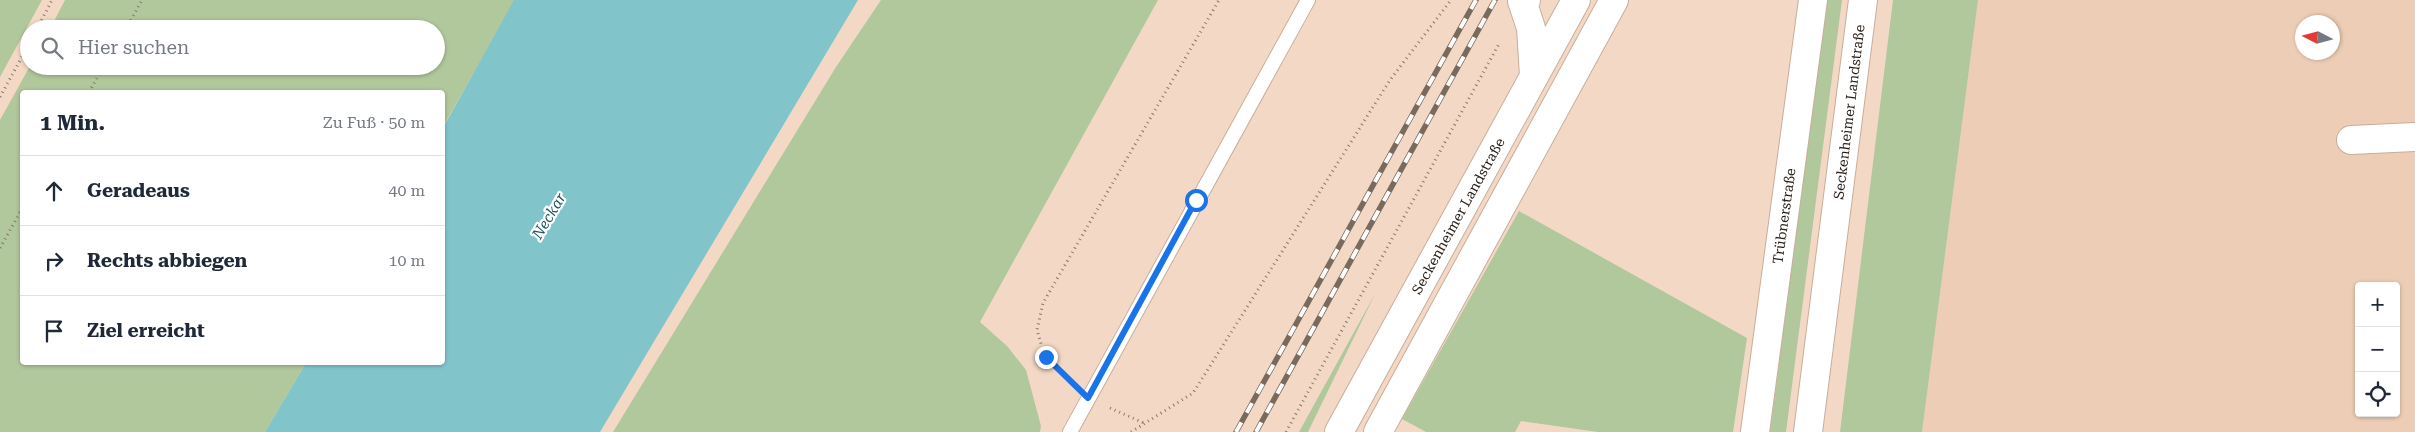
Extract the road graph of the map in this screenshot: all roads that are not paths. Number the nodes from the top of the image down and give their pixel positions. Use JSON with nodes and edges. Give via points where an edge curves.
{"nodes":[{"id":1,"x":1308,"y":0,"type":"edge"},
{"id":2,"x":1524,"y":0,"type":"edge"},
{"id":3,"x":1576,"y":0,"type":"edge"},
{"id":4,"x":1614,"y":0,"type":"edge"},
{"id":5,"x":1813,"y":0,"type":"edge"},
{"id":6,"x":1864,"y":0,"type":"edge"},
{"id":7,"x":1534,"y":76,"type":"junction"},
{"id":8,"x":2415,"y":137,"type":"edge"},
{"id":9,"x":2351,"y":140,"type":"dead end"},
{"id":10,"x":1070,"y":432,"type":"edge"},
{"id":11,"x":1339,"y":432,"type":"edge"},
{"id":12,"x":1378,"y":432,"type":"edge"},
{"id":13,"x":1755,"y":432,"type":"edge"},
{"id":14,"x":1808,"y":432,"type":"edge"}],
"edges":[{"from":1,"to":10,"type":"lane"},
{"from":2,"to":7,"type":"main road","via":[[1531,28]]},
{"from":3,"to":7,"type":"main road","name":"Seckenheimer Landstraße"},
{"from":4,"to":12,"type":"main road"},
{"from":5,"to":13,"type":"main road","name":"Trübnerstraße"},
{"from":6,"to":14,"type":"main road","name":"Seckenheimer Landstraße"},
{"from":7,"to":11,"type":"main road","name":"Seckenheimer Landstraße"},
{"from":8,"to":9,"type":"main road"}]}
